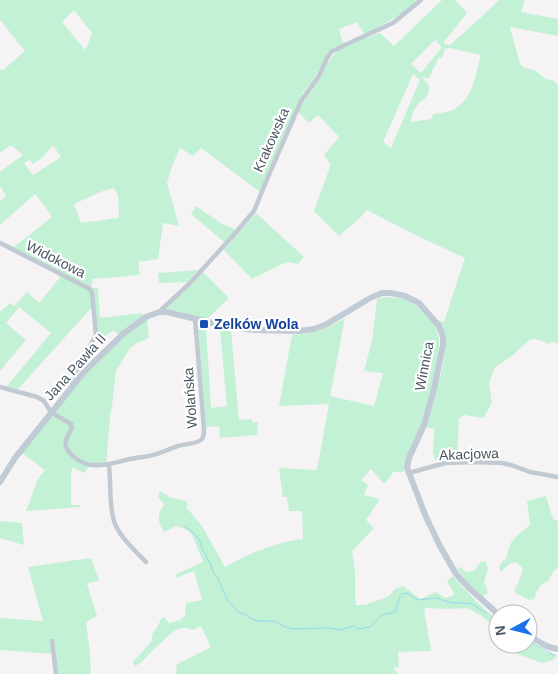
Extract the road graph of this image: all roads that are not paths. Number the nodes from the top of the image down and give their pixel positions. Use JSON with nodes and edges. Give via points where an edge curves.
{"nodes":[{"id":1,"x":419,"y":1,"type":"edge"},
{"id":2,"x":0,"y":243,"type":"edge"},
{"id":3,"x":159,"y":312,"type":"junction"},
{"id":4,"x":195,"y":318,"type":"junction"},
{"id":5,"x":74,"y":385,"type":"junction"},
{"id":6,"x":0,"y":387,"type":"edge"},
{"id":7,"x":51,"y":412,"type":"junction"},
{"id":8,"x":109,"y":465,"type":"junction"},
{"id":9,"x":409,"y":473,"type":"junction"},
{"id":10,"x":558,"y":477,"type":"edge"},
{"id":11,"x":0,"y":482,"type":"edge"},
{"id":12,"x":146,"y":562,"type":"dead end"},
{"id":13,"x":488,"y":605,"type":"edge"},
{"id":14,"x":52,"y":641,"type":"dead end"},
{"id":15,"x":538,"y":641,"type":"edge"},
{"id":16,"x":558,"y":649,"type":"edge"},
{"id":17,"x":56,"y":674,"type":"edge"}],
"edges":[{"from":1,"to":3,"type":"street","name":"Krakowska","via":[[393,24],[331,52],[301,101],[254,211],[188,285]]},
{"from":2,"to":5,"type":"street","name":"Widokowa","via":[[90,289],[96,335],[74,375],[71,382]]},
{"from":3,"to":4,"type":"street"},
{"from":3,"to":5,"type":"street","name":"Jana Pawła II","via":[[146,317],[123,334]]},
{"from":4,"to":8,"type":"street","name":"Wolańska","via":[[204,436],[155,455]]},
{"from":4,"to":9,"type":"street","name":"Winnica","via":[[225,326],[298,331],[325,325],[382,293],[405,296],[419,303],[439,326],[443,345],[424,425],[408,458]]},
{"from":5,"to":7,"type":"street","name":"Jana Pawła II"},
{"from":6,"to":7,"type":"street","via":[[37,396]]},
{"from":7,"to":8,"type":"street","name":"Wolańska","via":[[71,424],[65,444],[67,451],[84,464]]},
{"from":7,"to":11,"type":"street","name":"Jana Pawła II"},
{"from":8,"to":12,"type":"street","via":[[114,523]]},
{"from":9,"to":10,"type":"street","name":"Akacjowa","via":[[445,463],[473,462],[502,463]]},
{"from":9,"to":13,"type":"street","name":"Winnica","via":[[426,517],[456,574]]},
{"from":14,"to":17,"type":"street"},
{"from":15,"to":16,"type":"street"}]}
